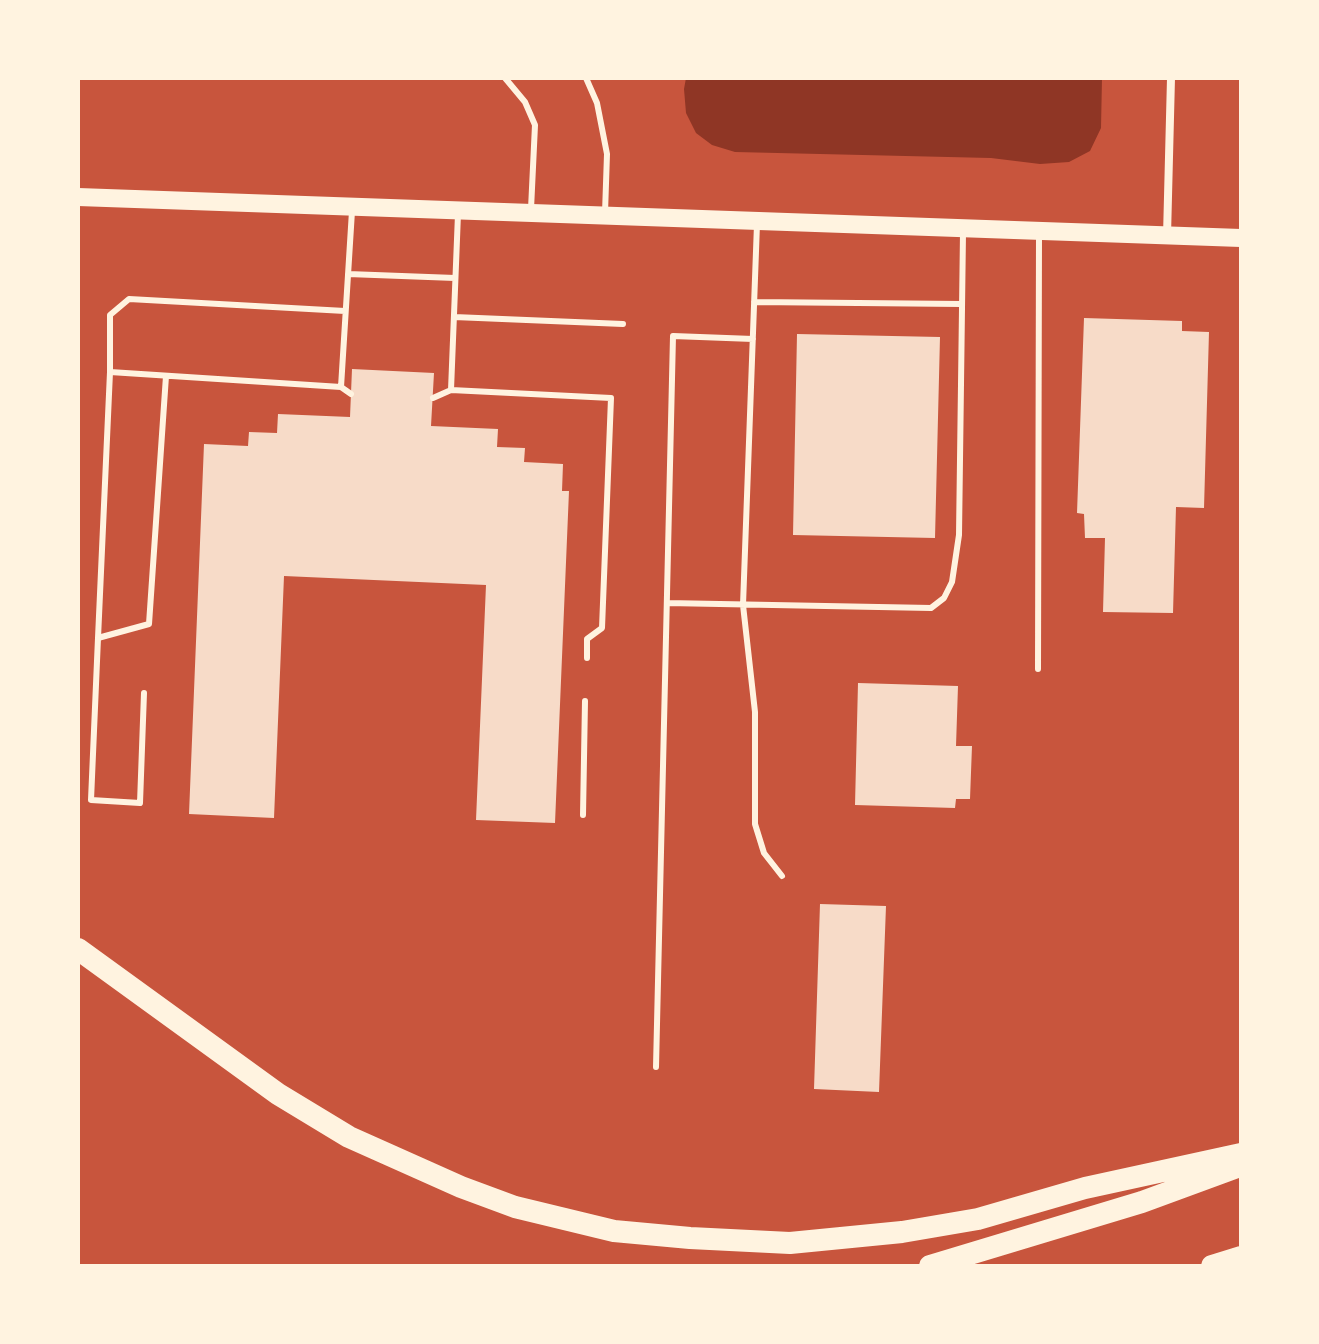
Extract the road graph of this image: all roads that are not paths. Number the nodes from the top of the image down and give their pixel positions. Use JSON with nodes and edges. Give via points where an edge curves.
{"nodes":[{"id":1,"x":505,"y":78,"type":"edge"},
{"id":2,"x":521,"y":78,"type":"edge"},
{"id":3,"x":586,"y":78,"type":"edge"},
{"id":4,"x":1171,"y":78,"type":"edge"},
{"id":5,"x":513,"y":85,"type":"junction"},
{"id":6,"x":78,"y":197,"type":"edge"},
{"id":7,"x":352,"y":207,"type":"junction"},
{"id":8,"x":458,"y":211,"type":"junction"},
{"id":9,"x":531,"y":213,"type":"junction"},
{"id":10,"x":605,"y":216,"type":"junction"},
{"id":11,"x":757,"y":222,"type":"junction"},
{"id":12,"x":963,"y":229,"type":"junction"},
{"id":13,"x":1039,"y":232,"type":"junction"},
{"id":14,"x":1167,"y":237,"type":"junction"},
{"id":15,"x":1241,"y":238,"type":"edge"},
{"id":16,"x":348,"y":274,"type":"junction"},
{"id":17,"x":455,"y":278,"type":"junction"},
{"id":18,"x":754,"y":302,"type":"junction"},
{"id":19,"x":962,"y":304,"type":"junction"},
{"id":20,"x":345,"y":311,"type":"junction"},
{"id":21,"x":454,"y":317,"type":"junction"},
{"id":22,"x":623,"y":324,"type":"dead end"},
{"id":23,"x":753,"y":339,"type":"junction"},
{"id":24,"x":110,"y":372,"type":"junction"},
{"id":25,"x":166,"y":376,"type":"junction"},
{"id":26,"x":341,"y":387,"type":"junction"},
{"id":27,"x":451,"y":390,"type":"junction"},
{"id":28,"x":351,"y":394,"type":"dead end"},
{"id":29,"x":433,"y":398,"type":"dead end"},
{"id":30,"x":667,"y":603,"type":"junction"},
{"id":31,"x":743,"y":605,"type":"junction"},
{"id":32,"x":98,"y":638,"type":"junction"},
{"id":33,"x":587,"y":658,"type":"dead end"},
{"id":34,"x":1038,"y":669,"type":"dead end"},
{"id":35,"x":144,"y":693,"type":"dead end"},
{"id":36,"x":585,"y":701,"type":"dead end"},
{"id":37,"x":583,"y":815,"type":"dead end"},
{"id":38,"x":782,"y":876,"type":"dead end"},
{"id":39,"x":78,"y":949,"type":"edge"},
{"id":40,"x":656,"y":1067,"type":"dead end"},
{"id":41,"x":1241,"y":1154,"type":"edge"},
{"id":42,"x":1241,"y":1166,"type":"edge"},
{"id":43,"x":1241,"y":1257,"type":"edge"},
{"id":44,"x":930,"y":1266,"type":"edge"},
{"id":45,"x":1212,"y":1266,"type":"edge"}],
"edges":[{"from":1,"to":5,"type":"lane"},
{"from":2,"to":5,"type":"lane"},
{"from":3,"to":10,"type":"lane","via":[[607,154]]},
{"from":4,"to":14,"type":"street"},
{"from":5,"to":9,"type":"lane","via":[[535,125]]},
{"from":6,"to":7,"type":"main road"},
{"from":7,"to":8,"type":"main road"},
{"from":7,"to":16,"type":"lane"},
{"from":8,"to":9,"type":"main road"},
{"from":8,"to":17,"type":"lane"},
{"from":9,"to":10,"type":"main road"},
{"from":10,"to":11,"type":"main road"},
{"from":11,"to":12,"type":"main road"},
{"from":11,"to":18,"type":"lane"},
{"from":12,"to":13,"type":"main road"},
{"from":12,"to":19,"type":"lane"},
{"from":13,"to":14,"type":"main road"},
{"from":13,"to":34,"type":"lane"},
{"from":14,"to":15,"type":"main road"},
{"from":16,"to":17,"type":"lane"},
{"from":16,"to":20,"type":"lane"},
{"from":17,"to":21,"type":"lane"},
{"from":18,"to":19,"type":"lane"},
{"from":18,"to":23,"type":"lane"},
{"from":19,"to":31,"type":"lane","via":[[959,535],[952,582],[944,598],[931,608]]},
{"from":20,"to":24,"type":"lane","via":[[129,299],[110,315]]},
{"from":20,"to":26,"type":"lane"},
{"from":21,"to":22,"type":"lane"},
{"from":21,"to":27,"type":"lane"},
{"from":23,"to":30,"type":"lane","via":[[673,336]]},
{"from":23,"to":31,"type":"lane"},
{"from":24,"to":25,"type":"lane"},
{"from":24,"to":32,"type":"lane"},
{"from":25,"to":26,"type":"lane"},
{"from":25,"to":32,"type":"lane","via":[[149,624]]},
{"from":26,"to":28,"type":"lane"},
{"from":27,"to":29,"type":"lane"},
{"from":27,"to":33,"type":"lane","via":[[611,398],[602,628],[587,639]]},
{"from":30,"to":31,"type":"lane"},
{"from":30,"to":40,"type":"lane"},
{"from":31,"to":38,"type":"lane","via":[[755,712],[755,824],[764,853]]},
{"from":32,"to":35,"type":"lane","via":[[91,800],[140,803]]},
{"from":36,"to":37,"type":"lane"},
{"from":39,"to":41,"type":"highway","via":[[278,1094],[349,1137],[501,1202],[614,1231],[790,1243],[902,1232],[978,1219],[1085,1188]]},
{"from":42,"to":44,"type":"highway"},
{"from":43,"to":45,"type":"highway"}]}
